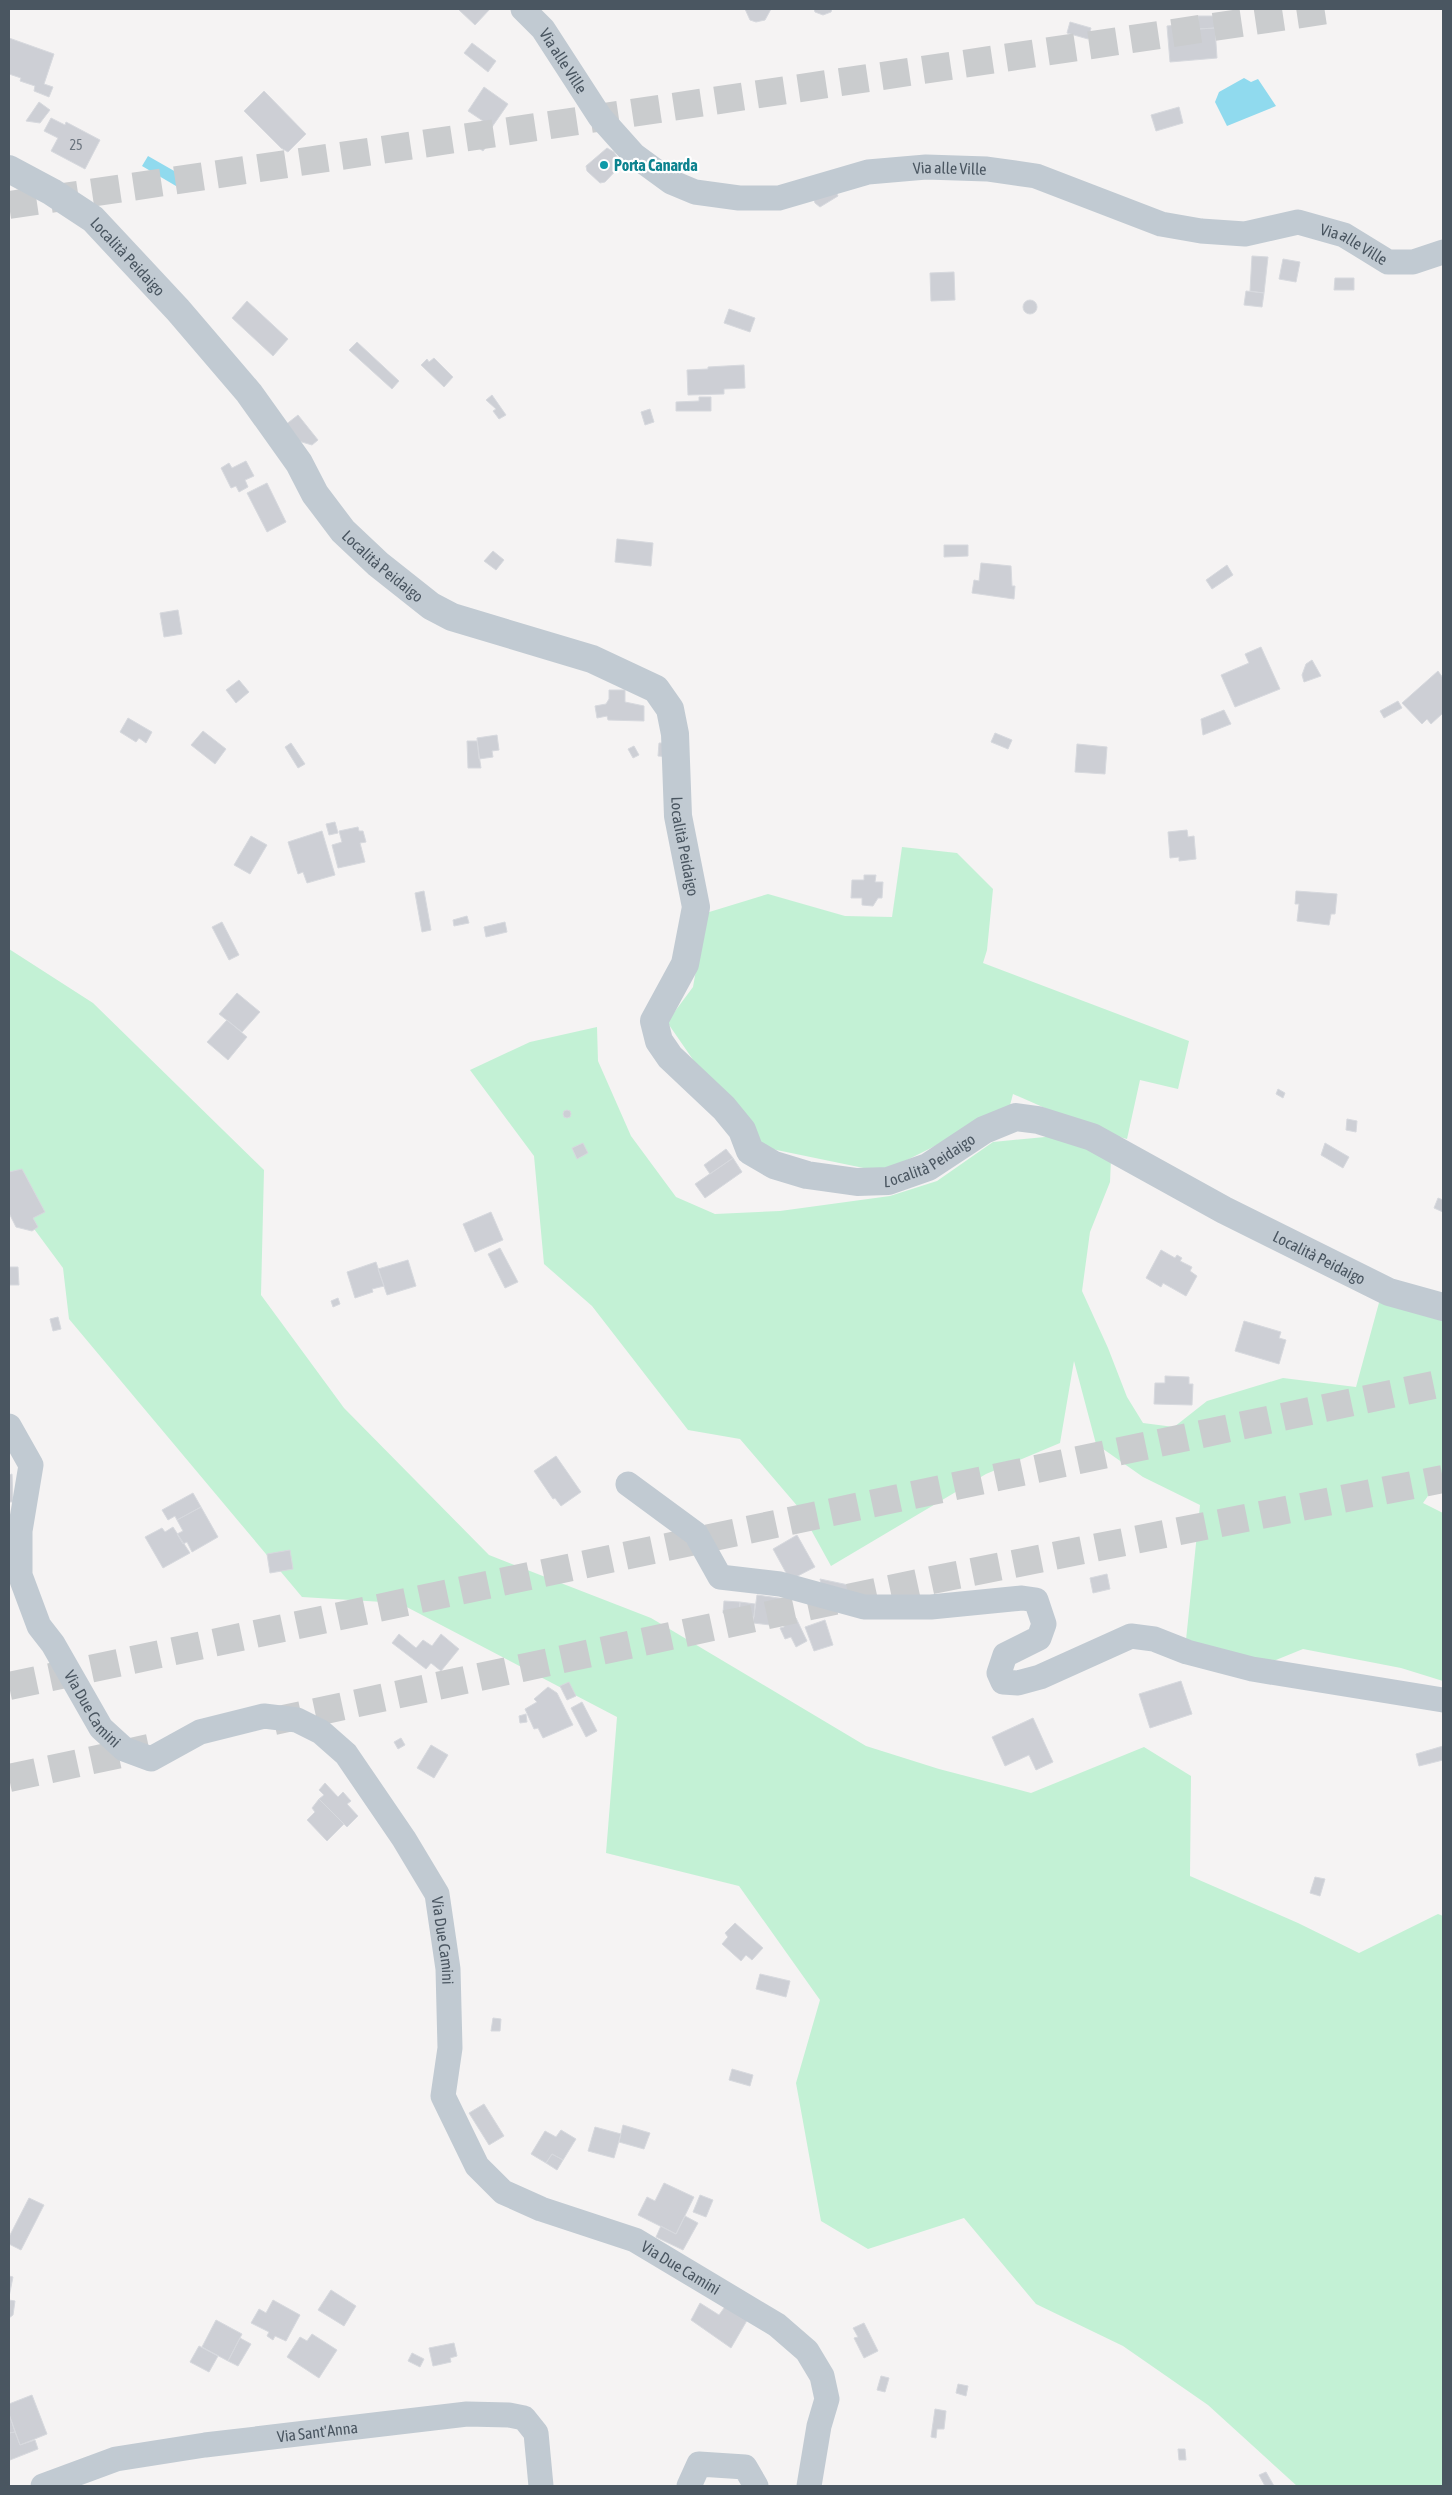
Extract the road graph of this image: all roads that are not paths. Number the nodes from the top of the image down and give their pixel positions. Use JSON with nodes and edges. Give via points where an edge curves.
{"nodes":[{"id":1,"x":523,"y":9,"type":"edge"},
{"id":2,"x":9,"y":169,"type":"edge"},
{"id":3,"x":1443,"y":252,"type":"edge"},
{"id":4,"x":1443,"y":1307,"type":"edge"},
{"id":5,"x":9,"y":1426,"type":"edge"},
{"id":6,"x":628,"y":1484,"type":"dead end"},
{"id":7,"x":1443,"y":1700,"type":"edge"},
{"id":8,"x":44,"y":2486,"type":"edge"},
{"id":9,"x":541,"y":2486,"type":"edge"},
{"id":10,"x":689,"y":2486,"type":"edge"},
{"id":11,"x":756,"y":2486,"type":"edge"},
{"id":12,"x":809,"y":2486,"type":"edge"}],
"edges":[{"from":1,"to":3,"type":"street","name":"Via alle Ville","via":[[543,29],[600,117],[634,155],[671,182],[695,192],[739,198],[779,198],[868,172],[926,167],[987,169],[1036,176],[1161,224],[1245,234],[1298,222],[1344,235],[1388,262],[1413,262]]},
{"from":2,"to":4,"type":"street","name":"Località Peidaigo","via":[[52,192],[93,220],[133,261],[249,393],[299,463],[331,518],[378,564],[431,606],[452,618],[592,659],[656,689],[670,709],[675,734],[678,816],[696,906],[685,964],[654,1020],[659,1041],[670,1056],[724,1108],[742,1130],[750,1152],[774,1165],[807,1175],[857,1182],[888,1181],[928,1167],[984,1130],[1016,1117],[1038,1120],[1092,1137],[1224,1210],[1388,1292]]},
{"from":5,"to":12,"type":"street","name":"Via Due Camini","via":[[31,1464],[20,1531],[20,1575],[39,1626],[53,1644],[101,1728],[124,1749],[151,1759],[200,1732],[264,1716],[297,1720],[321,1732],[346,1754],[404,1839],[436,1894],[448,1968],[450,2048],[443,2096],[477,2166],[503,2192],[541,2209],[635,2240],[777,2325],[807,2352],[822,2376],[827,2399],[818,2426]]},
{"from":6,"to":7,"type":"street","via":[[696,1534],[720,1577],[780,1584],[864,1606],[932,1608],[1022,1598],[1036,1600],[1044,1624],[1039,1638],[1005,1655],[999,1673],[1003,1682],[1018,1683],[1040,1677],[1131,1636],[1154,1639],[1187,1652],[1252,1669]]},
{"from":8,"to":9,"type":"street","name":"Via Sant'Anna","via":[[116,2458],[467,2414],[524,2418],[536,2433]]},
{"from":10,"to":11,"type":"street","via":[[699,2464],[745,2467]]}]}
